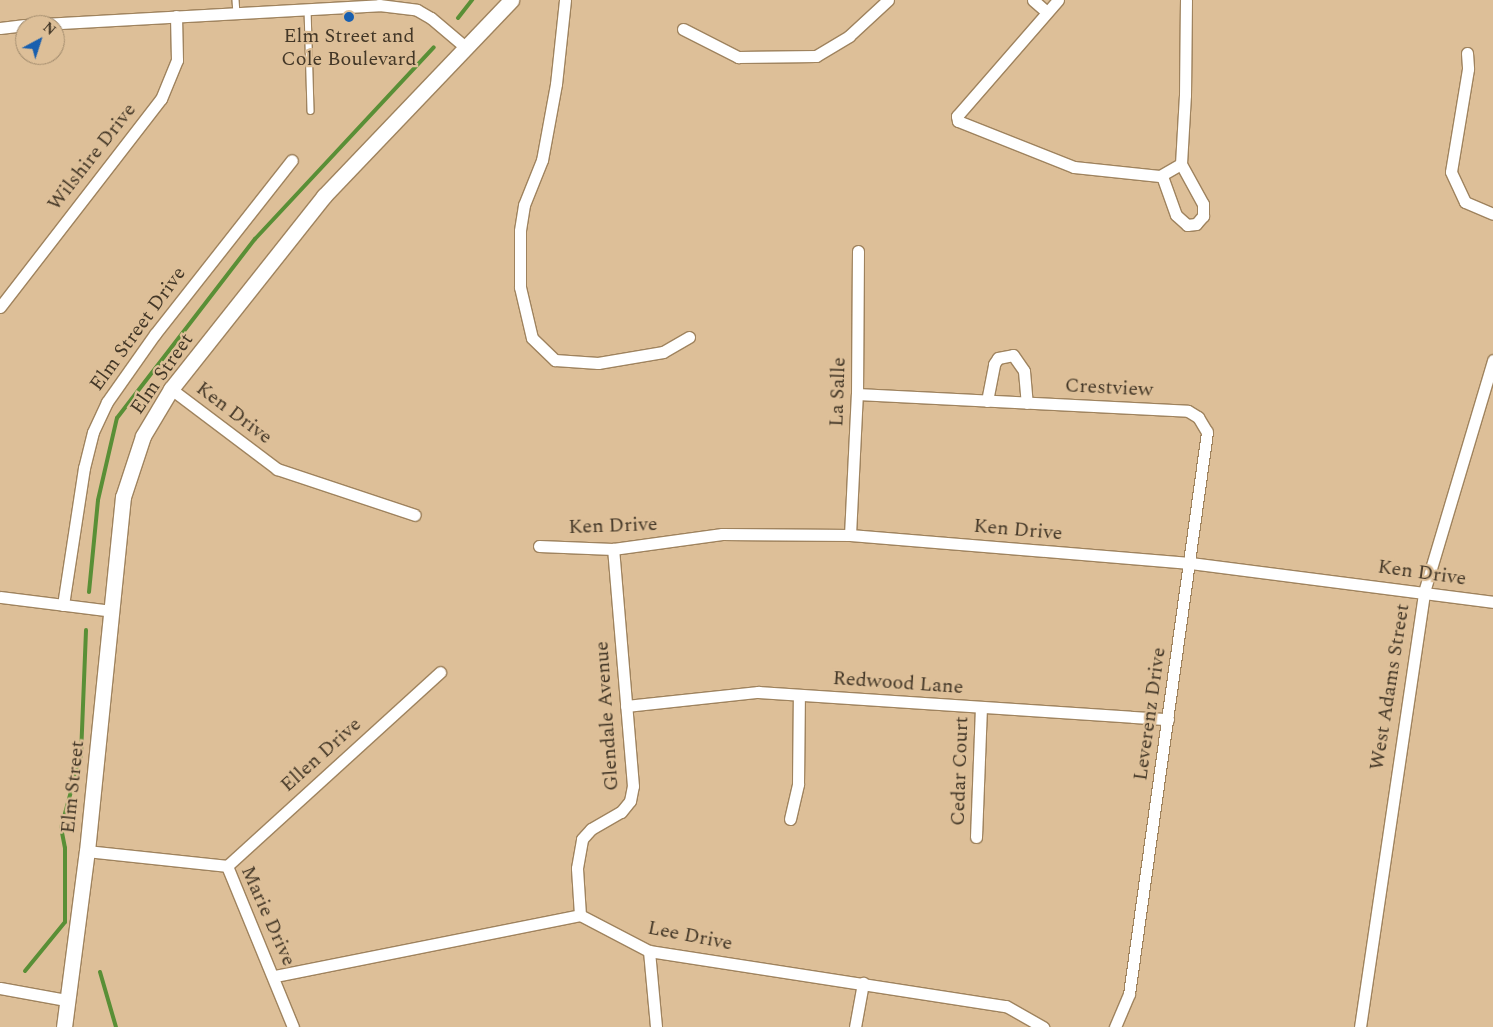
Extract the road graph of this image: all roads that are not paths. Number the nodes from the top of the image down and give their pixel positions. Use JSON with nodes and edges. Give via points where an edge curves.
{"nodes":[{"id":1,"x":236,"y":0,"type":"edge"},
{"id":2,"x":511,"y":0,"type":"edge"},
{"id":3,"x":565,"y":0,"type":"edge"},
{"id":4,"x":888,"y":0,"type":"edge"},
{"id":5,"x":1033,"y":0,"type":"edge"},
{"id":6,"x":1058,"y":0,"type":"edge"},
{"id":7,"x":1186,"y":0,"type":"edge"},
{"id":8,"x":378,"y":2,"type":"edge"},
{"id":9,"x":308,"y":9,"type":"junction"},
{"id":10,"x":1047,"y":12,"type":"junction"},
{"id":11,"x":237,"y":13,"type":"junction"},
{"id":12,"x":176,"y":16,"type":"junction"},
{"id":13,"x":65,"y":23,"type":"edge"},
{"id":14,"x":15,"y":26,"type":"edge"},
{"id":15,"x":0,"y":28,"type":"edge"},
{"id":16,"x":683,"y":29,"type":"dead end"},
{"id":17,"x":464,"y":46,"type":"junction"},
{"id":18,"x":1467,"y":53,"type":"dead end"},
{"id":19,"x":311,"y":111,"type":"dead end"},
{"id":20,"x":292,"y":160,"type":"dead end"},
{"id":21,"x":1180,"y":164,"type":"junction"},
{"id":22,"x":1162,"y":176,"type":"junction"},
{"id":23,"x":1493,"y":214,"type":"edge"},
{"id":24,"x":858,"y":251,"type":"dead end"},
{"id":25,"x":0,"y":307,"type":"edge"},
{"id":26,"x":689,"y":337,"type":"dead end"},
{"id":27,"x":1493,"y":360,"type":"edge"},
{"id":28,"x":171,"y":389,"type":"junction"},
{"id":29,"x":857,"y":394,"type":"junction"},
{"id":30,"x":986,"y":401,"type":"junction"},
{"id":31,"x":1027,"y":403,"type":"junction"},
{"id":32,"x":1188,"y":411,"type":"joint"},
{"id":33,"x":415,"y":515,"type":"dead end"},
{"id":34,"x":850,"y":534,"type":"junction"},
{"id":35,"x":539,"y":546,"type":"dead end"},
{"id":36,"x":613,"y":550,"type":"junction"},
{"id":37,"x":1190,"y":563,"type":"junction"},
{"id":38,"x":1424,"y":592,"type":"junction"},
{"id":39,"x":0,"y":597,"type":"edge"},
{"id":40,"x":1493,"y":602,"type":"edge"},
{"id":41,"x":63,"y":605,"type":"junction"},
{"id":42,"x":112,"y":611,"type":"junction"},
{"id":43,"x":440,"y":672,"type":"dead end"},
{"id":44,"x":799,"y":695,"type":"junction"},
{"id":45,"x":626,"y":706,"type":"junction"},
{"id":46,"x":981,"y":707,"type":"junction"},
{"id":47,"x":1168,"y":719,"type":"junction"},
{"id":48,"x":790,"y":819,"type":"dead end"},
{"id":49,"x":976,"y":837,"type":"dead end"},
{"id":50,"x":87,"y":851,"type":"junction"},
{"id":51,"x":227,"y":866,"type":"junction"},
{"id":52,"x":580,"y":915,"type":"junction"},
{"id":53,"x":649,"y":951,"type":"junction"},
{"id":54,"x":274,"y":976,"type":"junction"},
{"id":55,"x":863,"y":983,"type":"junction"},
{"id":56,"x":0,"y":988,"type":"edge"},
{"id":57,"x":66,"y":1000,"type":"junction"},
{"id":58,"x":64,"y":1027,"type":"edge"},
{"id":59,"x":293,"y":1027,"type":"edge"},
{"id":60,"x":656,"y":1027,"type":"edge"},
{"id":61,"x":855,"y":1027,"type":"edge"},
{"id":62,"x":1043,"y":1027,"type":"edge"},
{"id":63,"x":1116,"y":1027,"type":"edge"},
{"id":64,"x":1360,"y":1027,"type":"edge"}],
"edges":[{"from":1,"to":11,"type":"lane"},
{"from":2,"to":17,"type":"main road","name":"Elm Street"},
{"from":3,"to":26,"type":"street","via":[[556,84],[542,160],[524,205],[520,231],[520,286],[532,338],[555,360],[598,363],[663,352]]},
{"from":4,"to":16,"type":"street","via":[[849,36],[816,56],[738,57]]},
{"from":5,"to":10,"type":"street"},
{"from":6,"to":10,"type":"street"},
{"from":7,"to":21,"type":"street"},
{"from":8,"to":9,"type":"street"},
{"from":8,"to":17,"type":"street","via":[[417,10]]},
{"from":9,"to":11,"type":"street"},
{"from":9,"to":19,"type":"lane"},
{"from":10,"to":22,"type":"street","via":[[957,116],[958,121],[1074,167]]},
{"from":11,"to":12,"type":"street"},
{"from":12,"to":13,"type":"street"},
{"from":12,"to":25,"type":"street","name":"Wilshire Drive","via":[[177,60],[161,99]]},
{"from":14,"to":15,"type":"street"},
{"from":17,"to":28,"type":"main road","name":"Elm Street","via":[[324,196]]},
{"from":18,"to":23,"type":"street","via":[[1468,76],[1451,172],[1465,202]]},
{"from":20,"to":41,"type":"street","name":"Elm Street Drive","via":[[155,334],[106,402],[93,432],[84,468]]},
{"from":21,"to":22,"type":"street"},
{"from":21,"to":22,"type":"street","via":[[1203,204],[1203,216],[1196,224],[1187,225],[1176,215]]},
{"from":24,"to":29,"type":"street","name":"La Salle"},
{"from":27,"to":38,"type":"street","name":"West Adams Street"},
{"from":28,"to":33,"type":"street","name":"Ken Drive","via":[[277,469]]},
{"from":28,"to":42,"type":"main road","name":"Elm Street","via":[[143,436],[123,497]]},
{"from":29,"to":30,"type":"street","name":"Crestview"},
{"from":29,"to":34,"type":"street","name":"La Salle"},
{"from":30,"to":31,"type":"street","name":"Crestview"},
{"from":30,"to":31,"type":"street","via":[[994,364],[998,358],[1013,355],[1024,371]]},
{"from":31,"to":32,"type":"street","name":"Crestview"},
{"from":32,"to":37,"type":"street","name":"Leverenz Drive","via":[[1203,425],[1208,442]]},
{"from":34,"to":36,"type":"street","name":"Ken Drive","via":[[722,534]]},
{"from":34,"to":37,"type":"street","name":"Ken Drive"},
{"from":35,"to":36,"type":"street","name":"Ken Drive"},
{"from":36,"to":45,"type":"street","name":"Glendale Avenue"},
{"from":37,"to":38,"type":"street","name":"Ken Drive"},
{"from":37,"to":47,"type":"street","name":"Leverenz Drive"},
{"from":38,"to":40,"type":"street","name":"Ken Drive"},
{"from":38,"to":64,"type":"street","name":"West Adams Street"},
{"from":39,"to":41,"type":"street"},
{"from":41,"to":42,"type":"street"},
{"from":42,"to":50,"type":"main road","name":"Elm Street"},
{"from":43,"to":51,"type":"street","name":"Ellen Drive"},
{"from":44,"to":45,"type":"street","name":"Redwood Lane","via":[[758,692]]},
{"from":44,"to":46,"type":"street","name":"Redwood Lane"},
{"from":44,"to":48,"type":"street","via":[[798,784]]},
{"from":45,"to":52,"type":"street","name":"Glendale Avenue","via":[[633,786],[630,801],[621,812],[591,829],[582,839],[577,868]]},
{"from":46,"to":47,"type":"street","name":"Redwood Lane"},
{"from":46,"to":49,"type":"street","name":"Cedar Court"},
{"from":47,"to":63,"type":"street","name":"Leverenz Drive","via":[[1129,994]]},
{"from":50,"to":51,"type":"street","name":"Marie Drive"},
{"from":50,"to":57,"type":"main road","name":"Elm Street"},
{"from":51,"to":54,"type":"street","name":"Marie Drive"},
{"from":52,"to":53,"type":"street","name":"Lee Drive"},
{"from":52,"to":54,"type":"street"},
{"from":53,"to":55,"type":"street","name":"Lee Drive"},
{"from":53,"to":60,"type":"street"},
{"from":54,"to":59,"type":"street","name":"Marie Drive"},
{"from":55,"to":61,"type":"street"},
{"from":55,"to":62,"type":"street","name":"Lee Drive","via":[[1006,1006]]},
{"from":56,"to":57,"type":"street"},
{"from":57,"to":58,"type":"main road","name":"Elm Street"}]}
